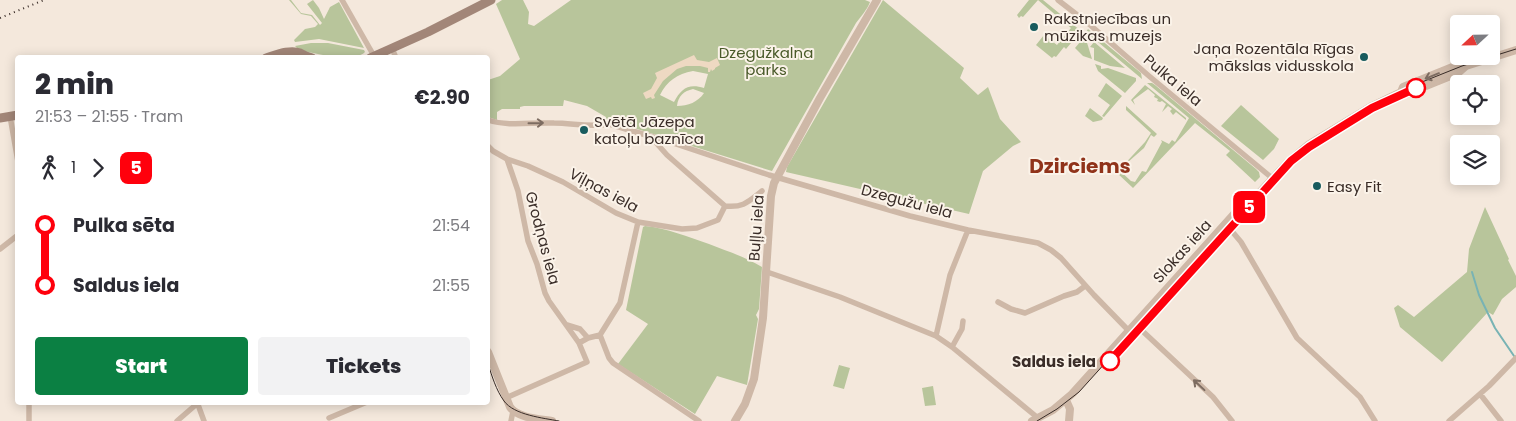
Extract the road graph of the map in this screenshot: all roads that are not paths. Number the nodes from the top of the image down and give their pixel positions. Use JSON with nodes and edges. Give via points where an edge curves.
{"nodes":[{"id":1,"x":342,"y":0,"type":"edge"},
{"id":2,"x":491,"y":0,"type":"edge"},
{"id":3,"x":877,"y":0,"type":"edge"},
{"id":4,"x":1058,"y":0,"type":"edge"},
{"id":5,"x":392,"y":48,"type":"junction"},
{"id":6,"x":1516,"y":52,"type":"edge"},
{"id":7,"x":280,"y":55,"type":"edge"},
{"id":8,"x":303,"y":55,"type":"edge"},
{"id":9,"x":371,"y":55,"type":"edge"},
{"id":10,"x":376,"y":55,"type":"edge"},
{"id":11,"x":395,"y":55,"type":"edge"},
{"id":12,"x":14,"y":115,"type":"edge"},
{"id":13,"x":0,"y":118,"type":"edge"},
{"id":14,"x":490,"y":120,"type":"edge"},
{"id":15,"x":650,"y":136,"type":"junction"},
{"id":16,"x":490,"y":148,"type":"edge"},
{"id":17,"x":507,"y":159,"type":"junction"},
{"id":18,"x":777,"y":177,"type":"junction"},
{"id":19,"x":1272,"y":178,"type":"junction"},
{"id":20,"x":762,"y":191,"type":"dead end"},
{"id":21,"x":725,"y":206,"type":"junction"},
{"id":22,"x":638,"y":222,"type":"junction"},
{"id":23,"x":1225,"y":223,"type":"junction"},
{"id":24,"x":968,"y":230,"type":"junction"},
{"id":25,"x":15,"y":238,"type":"edge"},
{"id":26,"x":0,"y":249,"type":"edge"},
{"id":27,"x":767,"y":272,"type":"junction"},
{"id":28,"x":1085,"y":286,"type":"junction"},
{"id":29,"x":998,"y":302,"type":"dead end"},
{"id":30,"x":963,"y":321,"type":"dead end"},
{"id":31,"x":1135,"y":324,"type":"junction"},
{"id":32,"x":567,"y":325,"type":"junction"},
{"id":33,"x":1129,"y":331,"type":"junction"},
{"id":34,"x":600,"y":335,"type":"junction"},
{"id":35,"x":936,"y":336,"type":"junction"},
{"id":36,"x":588,"y":338,"type":"junction"},
{"id":37,"x":579,"y":343,"type":"junction"},
{"id":38,"x":952,"y":347,"type":"junction"},
{"id":39,"x":490,"y":358,"type":"edge"},
{"id":40,"x":1516,"y":358,"type":"edge"},
{"id":41,"x":1480,"y":394,"type":"junction"},
{"id":42,"x":506,"y":398,"type":"junction"},
{"id":43,"x":1066,"y":400,"type":"junction"},
{"id":44,"x":29,"y":405,"type":"edge"},
{"id":45,"x":196,"y":405,"type":"edge"},
{"id":46,"x":199,"y":405,"type":"edge"},
{"id":47,"x":360,"y":405,"type":"edge"},
{"id":48,"x":513,"y":411,"type":"junction"},
{"id":49,"x":329,"y":418,"type":"dead end"},
{"id":50,"x":1037,"y":420,"type":"edge"},
{"id":51,"x":29,"y":421,"type":"edge"},
{"id":52,"x":176,"y":421,"type":"edge"},
{"id":53,"x":204,"y":421,"type":"edge"},
{"id":54,"x":511,"y":421,"type":"edge"},
{"id":55,"x":552,"y":421,"type":"edge"},
{"id":56,"x":699,"y":421,"type":"edge"},
{"id":57,"x":735,"y":421,"type":"edge"},
{"id":58,"x":1070,"y":421,"type":"edge"},
{"id":59,"x":1232,"y":421,"type":"edge"},
{"id":60,"x":1375,"y":421,"type":"edge"},
{"id":61,"x":1449,"y":421,"type":"edge"},
{"id":62,"x":1501,"y":421,"type":"edge"}],
"edges":[{"from":1,"to":9,"type":"street"},
{"from":2,"to":5,"type":"main road"},
{"from":3,"to":18,"type":"street","name":"Buļļu iela"},
{"from":4,"to":19,"type":"street","name":"Pulka iela"},
{"from":5,"to":10,"type":"main road"},
{"from":5,"to":11,"type":"street"},
{"from":6,"to":19,"type":"street","name":"Slokas iela","via":[[1455,66],[1403,87],[1401,92],[1308,145]]},
{"from":7,"to":8,"type":"main road","via":[[293,52]]},
{"from":12,"to":13,"type":"main road"},
{"from":14,"to":15,"type":"street","name":"Dzegužu iela","one_way":true,"via":[[609,124]]},
{"from":15,"to":18,"type":"street","name":"Dzegužu iela"},
{"from":15,"to":21,"type":"street"},
{"from":16,"to":17,"type":"street","name":"Viļņas iela"},
{"from":17,"to":22,"type":"street","name":"Viļņas iela","via":[[563,182]]},
{"from":17,"to":32,"type":"street","name":"Grodņas iela","via":[[545,293]]},
{"from":18,"to":24,"type":"street","name":"Dzegužu iela"},
{"from":18,"to":27,"type":"street","name":"Buļļu iela","via":[[771,196]]},
{"from":19,"to":23,"type":"street","name":"Slokas iela","via":[[1252,202],[1244,203]]},
{"from":20,"to":21,"type":"street","via":[[741,206]]},
{"from":21,"to":22,"type":"street","name":"Viļņas iela","via":[[718,220],[697,228],[682,229]]},
{"from":22,"to":34,"type":"street","via":[[620,303]]},
{"from":23,"to":31,"type":"street","name":"Slokas iela"},
{"from":23,"to":60,"type":"street","via":[[1241,242],[1297,338],[1360,397]]},
{"from":24,"to":28,"type":"street","name":"Dzegužu iela","via":[[1045,246],[1061,258]]},
{"from":24,"to":35,"type":"street","via":[[950,275]]},
{"from":25,"to":26,"type":"street"},
{"from":27,"to":35,"type":"street"},
{"from":27,"to":57,"type":"street","name":"Buļļu iela","via":[[754,379]]},
{"from":28,"to":29,"type":"street","via":[[1025,313]]},
{"from":28,"to":33,"type":"street","name":"Dzegužu iela"},
{"from":30,"to":38,"type":"street"},
{"from":31,"to":33,"type":"street","name":"Slokas iela"},
{"from":59,"to":31,"type":"street","one_way":true,"via":[[1213,397]]},
{"from":32,"to":36,"type":"street","name":"Grodņas iela","via":[[580,330]]},
{"from":32,"to":37,"type":"street"},
{"from":33,"to":43,"type":"street","name":"Slokas iela"},
{"from":34,"to":36,"type":"street"},
{"from":34,"to":56,"type":"street","via":[[613,363]]},
{"from":35,"to":38,"type":"street"},
{"from":36,"to":37,"type":"street"},
{"from":37,"to":42,"type":"street","via":[[587,362]]},
{"from":38,"to":50,"type":"street"},
{"from":39,"to":42,"type":"street"},
{"from":40,"to":41,"type":"street"},
{"from":41,"to":61,"type":"street"},
{"from":41,"to":62,"type":"street"},
{"from":42,"to":48,"type":"street"},
{"from":43,"to":50,"type":"street","name":"Slokas iela"},
{"from":43,"to":58,"type":"street"},
{"from":44,"to":51,"type":"street"},
{"from":45,"to":52,"type":"street"},
{"from":46,"to":53,"type":"street"},
{"from":47,"to":49,"type":"street"},
{"from":48,"to":54,"type":"street"},
{"from":48,"to":55,"type":"street"}]}
